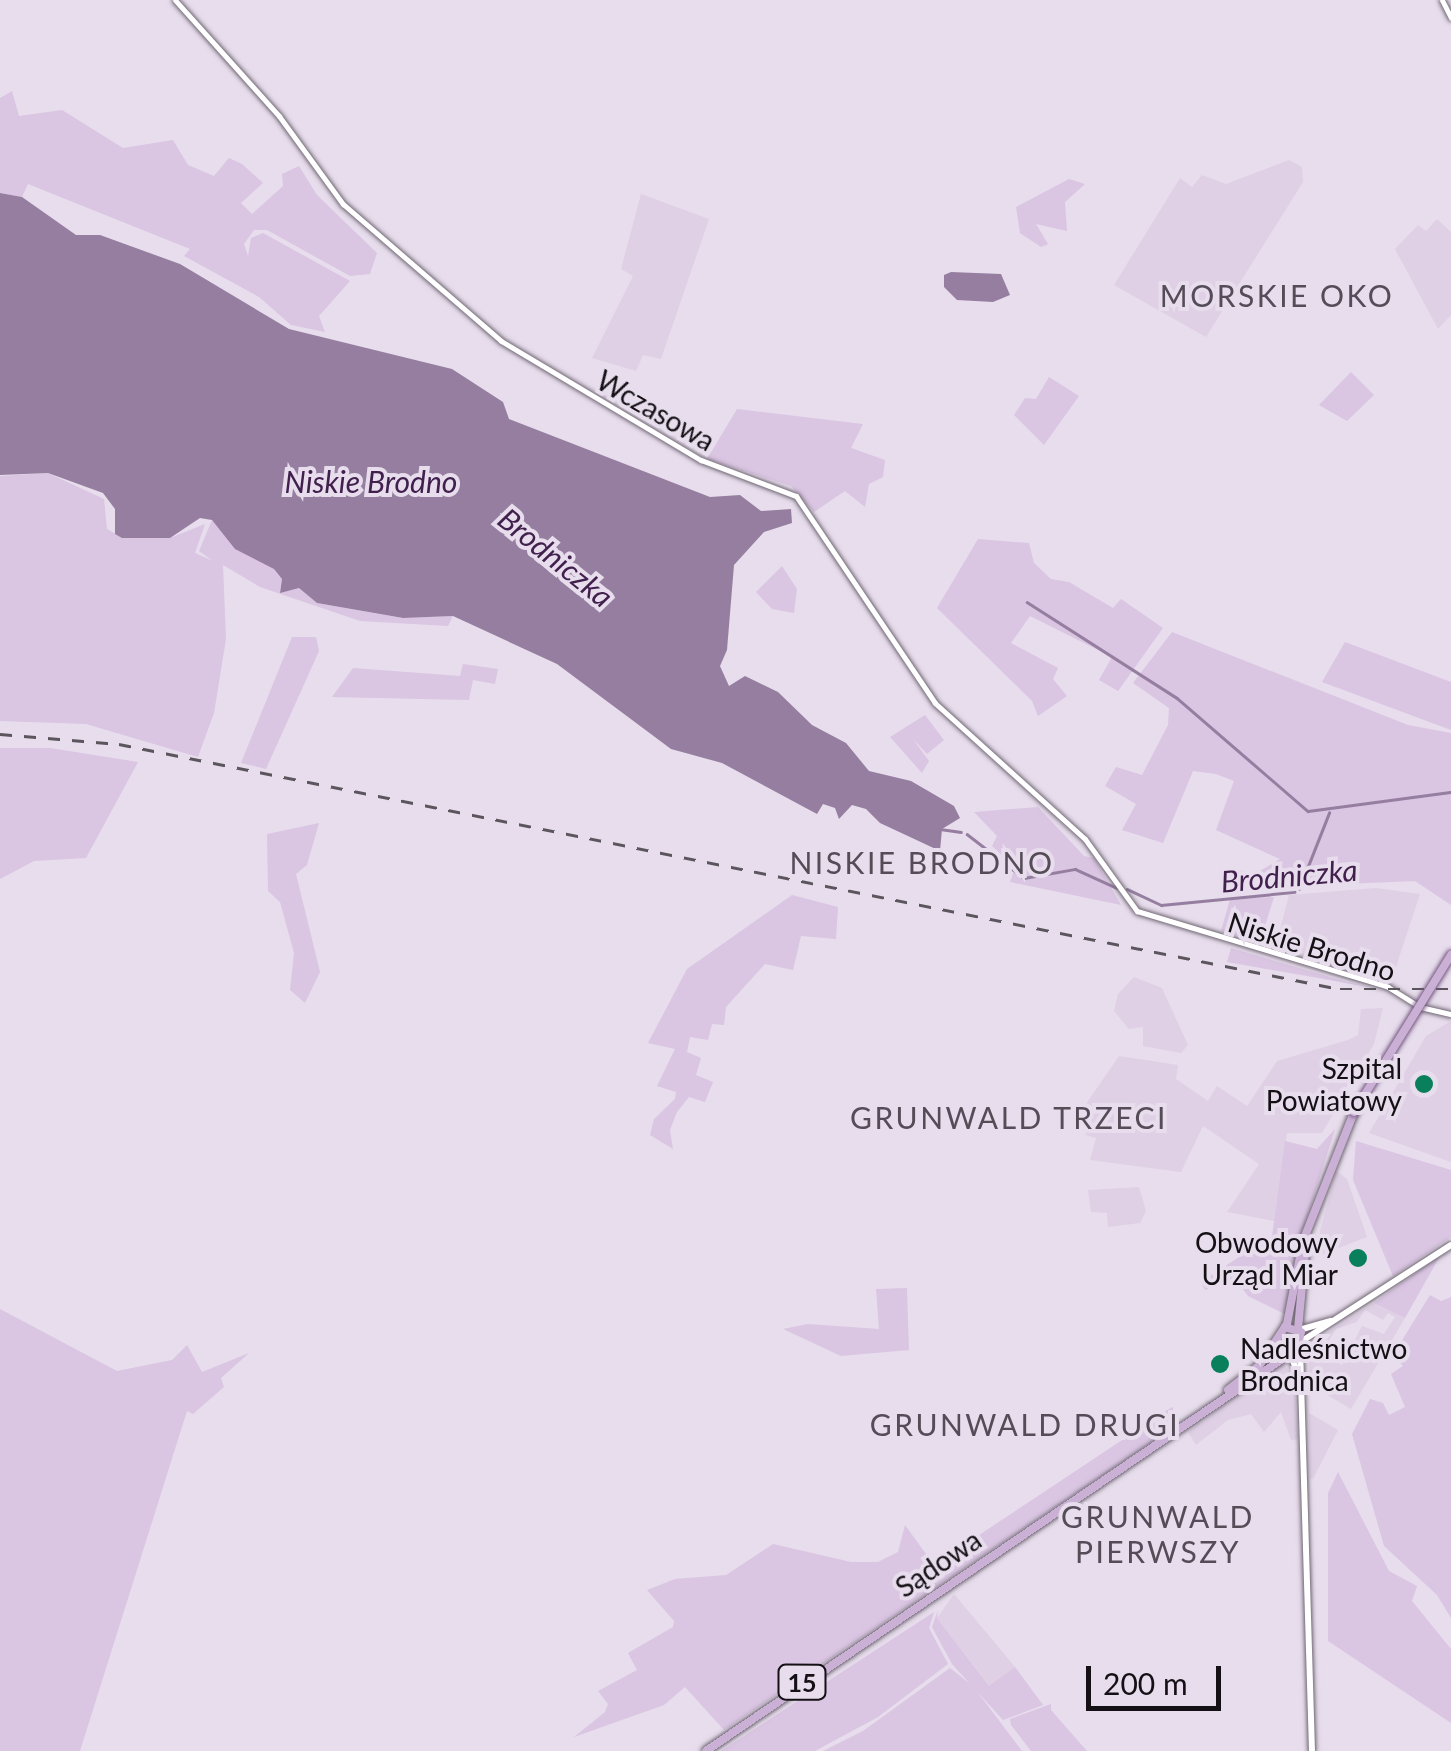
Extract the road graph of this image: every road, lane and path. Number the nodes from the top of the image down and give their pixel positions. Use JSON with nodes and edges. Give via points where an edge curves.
{"nodes":[{"id":1,"x":175,"y":0,"type":"edge"},
{"id":2,"x":1442,"y":0,"type":"edge"},
{"id":3,"x":1451,"y":18,"type":"edge"},
{"id":4,"x":1133,"y":908,"type":"joint"},
{"id":5,"x":1451,"y":955,"type":"edge"},
{"id":6,"x":1451,"y":1014,"type":"edge"},
{"id":7,"x":1310,"y":1220,"type":"junction"},
{"id":8,"x":1451,"y":1245,"type":"edge"},
{"id":9,"x":1346,"y":1314,"type":"junction"},
{"id":10,"x":1285,"y":1327,"type":"junction"},
{"id":11,"x":1299,"y":1329,"type":"junction"},
{"id":12,"x":1278,"y":1339,"type":"junction"},
{"id":13,"x":1301,"y":1344,"type":"junction"},
{"id":14,"x":1288,"y":1351,"type":"junction"},
{"id":15,"x":1304,"y":1396,"type":"junction"},
{"id":16,"x":1197,"y":1415,"type":"junction"},
{"id":17,"x":706,"y":1751,"type":"edge"},
{"id":18,"x":1312,"y":1751,"type":"edge"}],
"edges":[{"from":1,"to":4,"type":"street","name":"Wczasowa","via":[[279,116],[342,204],[501,340],[701,460],[796,496],[935,702],[1086,839]]},
{"from":2,"to":3,"type":"street"},
{"from":4,"to":6,"type":"street","name":"Niskie Brodno","via":[[1388,987]]},
{"from":5,"to":7,"type":"main road","number":"15","bridge":true,"via":[[1354,1112]]},
{"from":7,"to":10,"type":"main road","number":"15"},
{"from":7,"to":11,"type":"main road","number":"15"},
{"from":8,"to":9,"type":"main road"},
{"from":9,"to":11,"type":"main road"},
{"from":9,"to":13,"type":"main road"},
{"from":10,"to":11,"type":"main road"},
{"from":10,"to":12,"type":"main road","number":"15"},
{"from":11,"to":13,"type":"main road","number":"15"},
{"from":12,"to":14,"type":"main road"},
{"from":12,"to":16,"type":"main road","name":"Sądowa","number":"15","via":[[1259,1366]]},
{"from":13,"to":14,"type":"main road","number":"15"},
{"from":13,"to":15,"type":"main road"},
{"from":14,"to":15,"type":"main road"},
{"from":14,"to":16,"type":"main road","name":"Sądowa","number":"15"},
{"from":15,"to":18,"type":"main road"},
{"from":16,"to":17,"type":"main road","name":"Sądowa","number":"15"}]}
